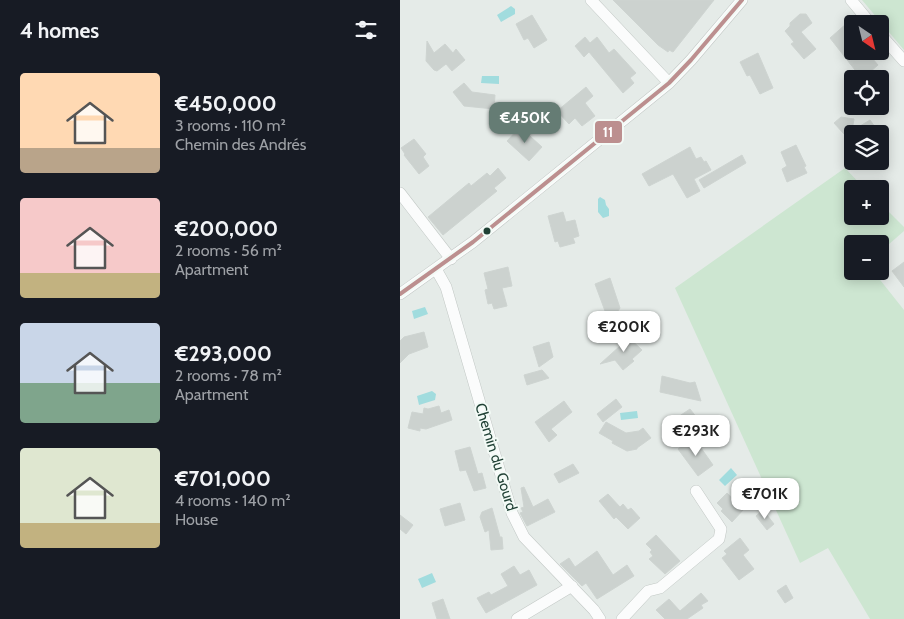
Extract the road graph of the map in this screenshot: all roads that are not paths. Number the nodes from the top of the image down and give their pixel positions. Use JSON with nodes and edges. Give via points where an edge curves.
{"nodes":[{"id":1,"x":591,"y":0,"type":"edge"},
{"id":2,"x":742,"y":0,"type":"edge"},
{"id":3,"x":851,"y":0,"type":"edge"},
{"id":4,"x":864,"y":15,"type":"edge"},
{"id":5,"x":889,"y":44,"type":"edge"},
{"id":6,"x":904,"y":61,"type":"edge"},
{"id":7,"x":669,"y":83,"type":"junction"},
{"id":8,"x":400,"y":193,"type":"edge"},
{"id":9,"x":451,"y":259,"type":"junction"},
{"id":10,"x":436,"y":269,"type":"junction"},
{"id":11,"x":400,"y":294,"type":"edge"},
{"id":12,"x":696,"y":491,"type":"dead end"},
{"id":13,"x":572,"y":586,"type":"junction"},
{"id":14,"x":517,"y":619,"type":"edge"},
{"id":15,"x":600,"y":619,"type":"edge"},
{"id":16,"x":622,"y":619,"type":"edge"}],
"edges":[{"from":1,"to":7,"type":"street"},
{"from":2,"to":7,"type":"street"},
{"from":3,"to":4,"type":"street"},
{"from":5,"to":6,"type":"street"},
{"from":7,"to":9,"type":"street"},
{"from":8,"to":9,"type":"street"},
{"from":9,"to":10,"type":"street"},
{"from":10,"to":11,"type":"street"},
{"from":10,"to":13,"type":"street","name":"Chemin du Gourd","via":[[446,287],[512,513],[524,537]]},
{"from":12,"to":16,"type":"street","via":[[721,529],[719,538],[660,588],[648,591]]},
{"from":13,"to":14,"type":"street"},
{"from":13,"to":15,"type":"street","name":"Chemin du Gourd"}]}
